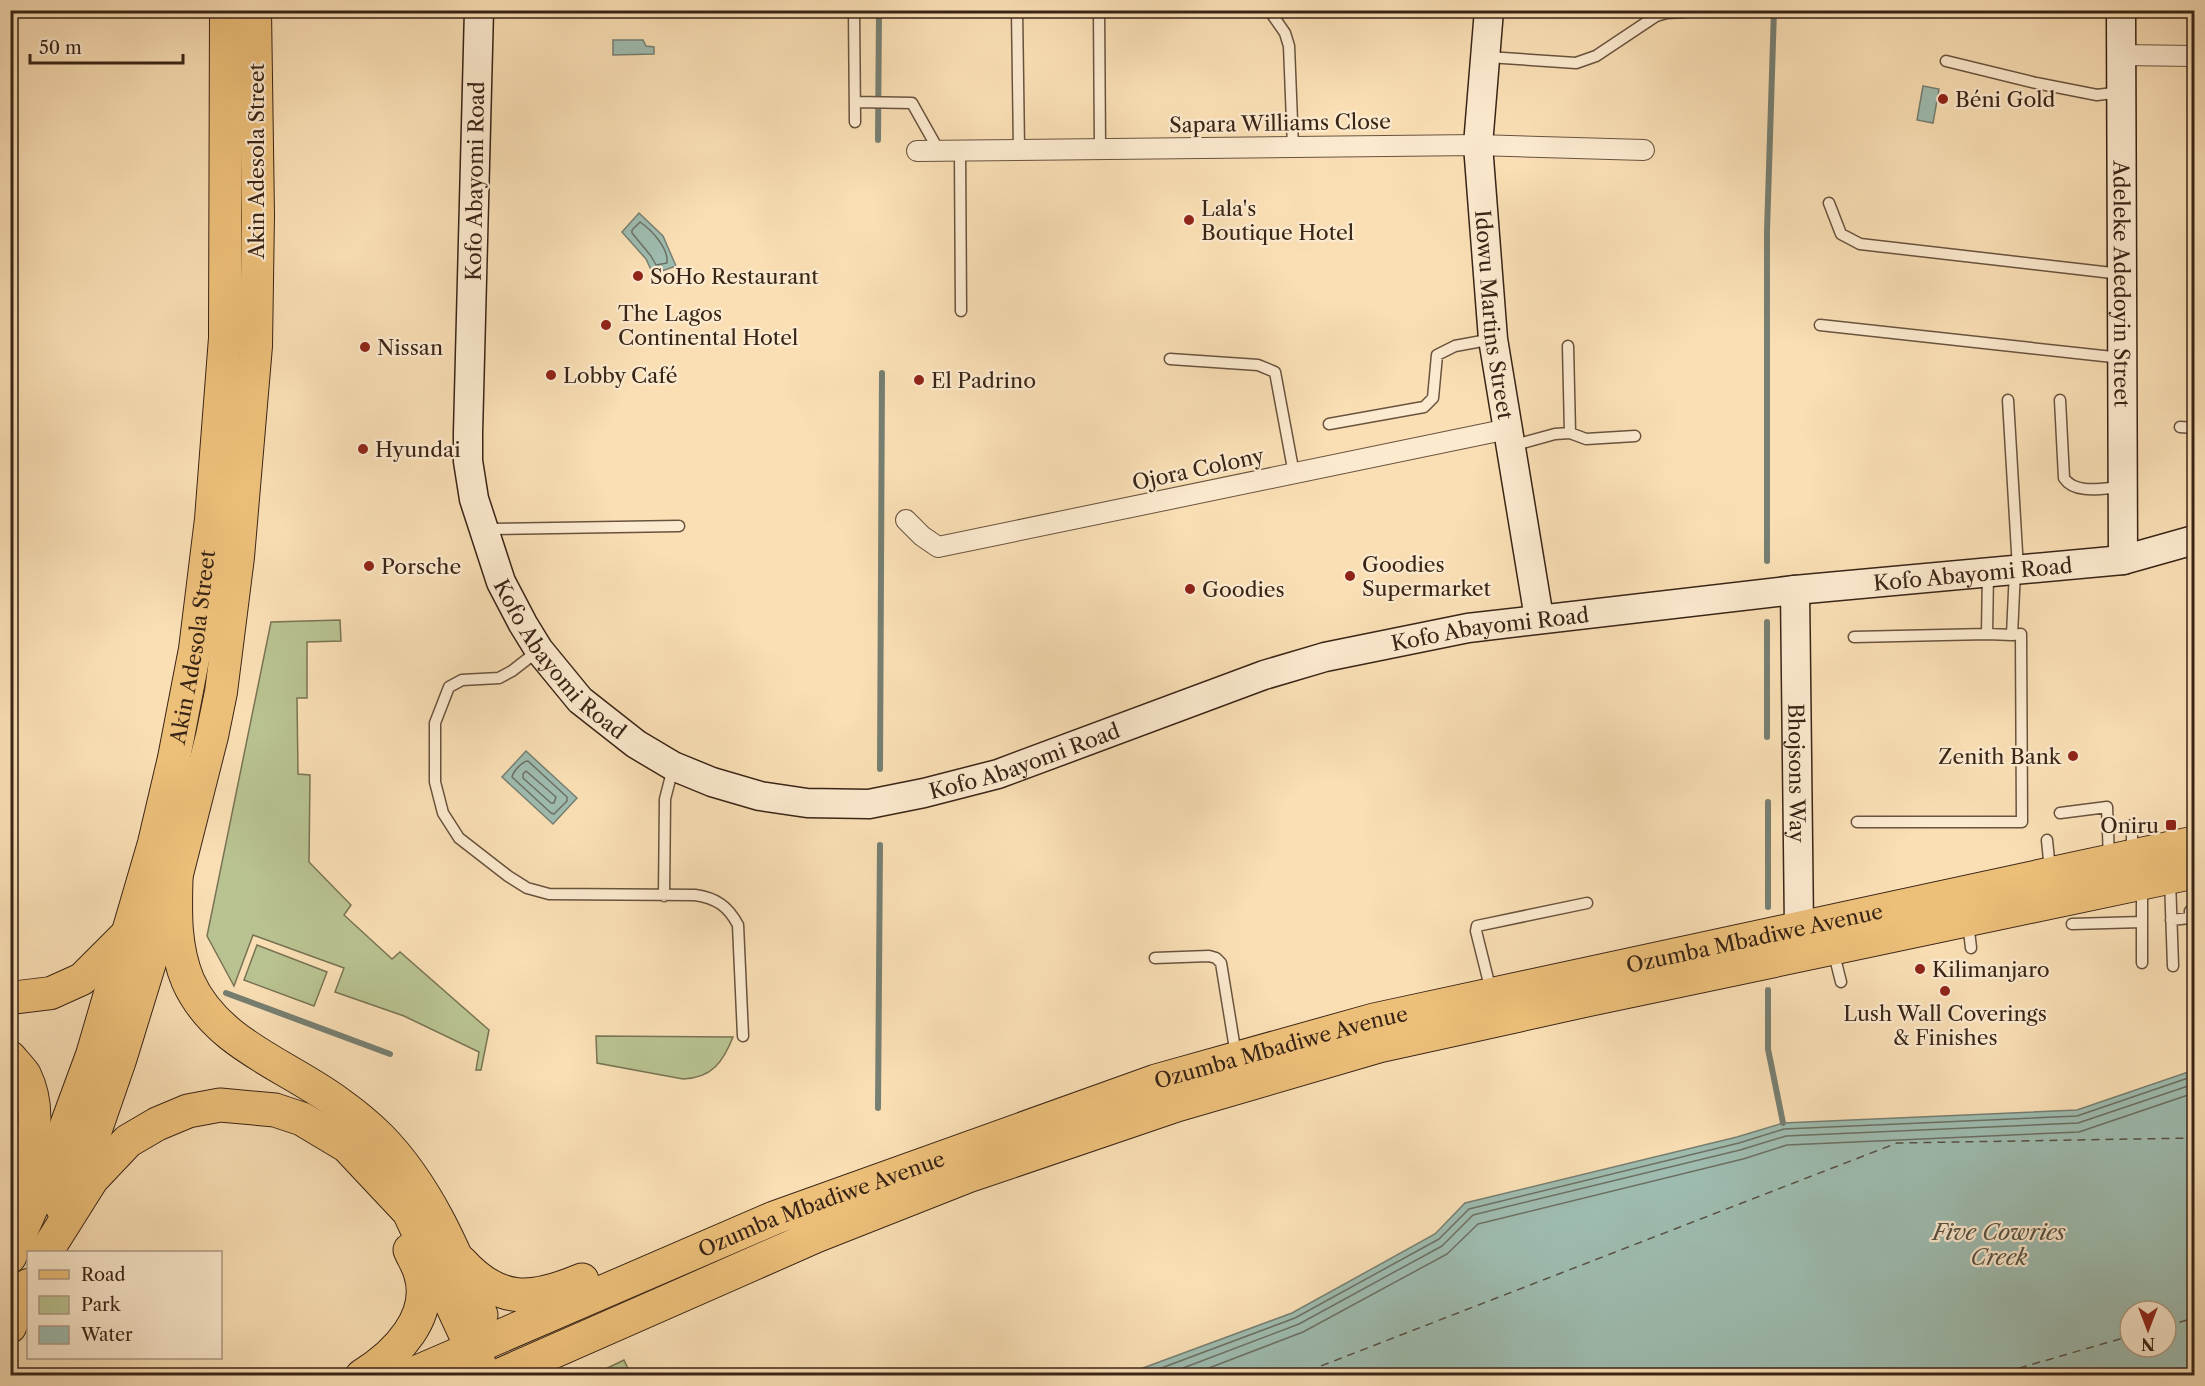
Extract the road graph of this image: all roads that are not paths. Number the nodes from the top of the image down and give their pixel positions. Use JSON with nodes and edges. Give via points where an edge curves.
{"nodes":[{"id":1,"x":226,"y":10,"type":"edge"},
{"id":2,"x":255,"y":10,"type":"edge"},
{"id":3,"x":479,"y":10,"type":"edge"},
{"id":4,"x":854,"y":10,"type":"edge"},
{"id":5,"x":1017,"y":10,"type":"edge"},
{"id":6,"x":1099,"y":10,"type":"edge"},
{"id":7,"x":1269,"y":10,"type":"edge"},
{"id":8,"x":1489,"y":10,"type":"edge"},
{"id":9,"x":2121,"y":10,"type":"edge"},
{"id":10,"x":1685,"y":12,"type":"dead end"},
{"id":11,"x":2121,"y":55,"type":"junction"},
{"id":12,"x":2194,"y":56,"type":"edge"},
{"id":13,"x":1484,"y":57,"type":"junction"},
{"id":14,"x":1946,"y":61,"type":"dead end"},
{"id":15,"x":2121,"y":92,"type":"junction"},
{"id":16,"x":855,"y":102,"type":"junction"},
{"id":17,"x":855,"y":122,"type":"dead end"},
{"id":18,"x":1478,"y":145,"type":"junction"},
{"id":19,"x":1293,"y":147,"type":"junction"},
{"id":20,"x":1100,"y":149,"type":"junction"},
{"id":21,"x":939,"y":150,"type":"junction"},
{"id":22,"x":960,"y":150,"type":"junction"},
{"id":23,"x":1018,"y":150,"type":"junction"},
{"id":24,"x":1644,"y":150,"type":"dead end"},
{"id":25,"x":917,"y":151,"type":"dead end"},
{"id":26,"x":1829,"y":203,"type":"dead end"},
{"id":27,"x":2122,"y":274,"type":"junction"},
{"id":28,"x":961,"y":311,"type":"dead end"},
{"id":29,"x":1820,"y":325,"type":"dead end"},
{"id":30,"x":1493,"y":339,"type":"junction"},
{"id":31,"x":1568,"y":346,"type":"dead end"},
{"id":32,"x":2122,"y":358,"type":"junction"},
{"id":33,"x":1170,"y":359,"type":"dead end"},
{"id":34,"x":2008,"y":400,"type":"dead end"},
{"id":35,"x":2060,"y":400,"type":"dead end"},
{"id":36,"x":1329,"y":424,"type":"dead end"},
{"id":37,"x":2180,"y":427,"type":"dead end"},
{"id":38,"x":2194,"y":428,"type":"edge"},
{"id":39,"x":1570,"y":433,"type":"junction"},
{"id":40,"x":1635,"y":436,"type":"dead end"},
{"id":41,"x":1510,"y":438,"type":"junction"},
{"id":42,"x":1294,"y":474,"type":"junction"},
{"id":43,"x":2123,"y":487,"type":"junction"},
{"id":44,"x":906,"y":520,"type":"dead end"},
{"id":45,"x":679,"y":526,"type":"dead end"},
{"id":46,"x":483,"y":529,"type":"junction"},
{"id":47,"x":2194,"y":540,"type":"edge"},
{"id":48,"x":2123,"y":560,"type":"junction"},
{"id":49,"x":2007,"y":570,"type":"junction"},
{"id":50,"x":1794,"y":590,"type":"junction"},
{"id":51,"x":1539,"y":618,"type":"junction"},
{"id":52,"x":1987,"y":634,"type":"junction"},
{"id":53,"x":2012,"y":635,"type":"junction"},
{"id":54,"x":1854,"y":637,"type":"dead end"},
{"id":55,"x":539,"y":650,"type":"junction"},
{"id":56,"x":673,"y":766,"type":"junction"},
{"id":57,"x":2060,"y":813,"type":"dead end"},
{"id":58,"x":1857,"y":822,"type":"dead end"},
{"id":59,"x":2047,"y":840,"type":"dead end"},
{"id":60,"x":2194,"y":843,"type":"edge"},
{"id":61,"x":2147,"y":862,"type":"edge"},
{"id":62,"x":2050,"y":874,"type":"junction"},
{"id":63,"x":176,"y":878,"type":"junction"},
{"id":64,"x":664,"y":896,"type":"junction"},
{"id":65,"x":1587,"y":903,"type":"dead end"},
{"id":66,"x":2194,"y":911,"type":"edge"},
{"id":67,"x":2171,"y":920,"type":"junction"},
{"id":68,"x":2142,"y":922,"type":"junction"},
{"id":69,"x":2072,"y":924,"type":"dead end"},
{"id":70,"x":128,"y":933,"type":"junction"},
{"id":71,"x":1812,"y":944,"type":"junction"},
{"id":72,"x":1155,"y":958,"type":"dead end"},
{"id":73,"x":2142,"y":963,"type":"dead end"},
{"id":74,"x":2173,"y":966,"type":"dead end"},
{"id":75,"x":1840,"y":982,"type":"dead end"},
{"id":76,"x":1491,"y":995,"type":"junction"},
{"id":77,"x":10,"y":998,"type":"edge"},
{"id":78,"x":742,"y":1036,"type":"dead end"},
{"id":79,"x":10,"y":1057,"type":"edge"},
{"id":80,"x":1236,"y":1058,"type":"junction"},
{"id":81,"x":387,"y":1190,"type":"junction"},
{"id":82,"x":774,"y":1218,"type":"junction"},
{"id":83,"x":10,"y":1234,"type":"edge"},
{"id":84,"x":45,"y":1251,"type":"edge"},
{"id":85,"x":46,"y":1251,"type":"edge"},
{"id":86,"x":10,"y":1257,"type":"edge"},
{"id":87,"x":458,"y":1259,"type":"junction"},
{"id":88,"x":27,"y":1287,"type":"edge"},
{"id":89,"x":10,"y":1327,"type":"edge"},
{"id":90,"x":490,"y":1362,"type":"edge"},
{"id":91,"x":362,"y":1376,"type":"edge"},
{"id":92,"x":408,"y":1376,"type":"edge"}],
"edges":[{"from":1,"to":70,"type":"main road","name":"Akin Adesola Street","via":[[225,338],[206,571],[174,758]]},
{"from":2,"to":63,"type":"main road","name":"Akin Adesola Street","via":[[255,346],[238,557],[216,714]]},
{"from":3,"to":46,"type":"street","name":"Kofo Abayomi Road","via":[[468,461]]},
{"from":4,"to":16,"type":"lane"},
{"from":5,"to":23,"type":"lane"},
{"from":6,"to":20,"type":"lane"},
{"from":7,"to":19,"type":"lane","via":[[1285,33],[1288,46]]},
{"from":8,"to":13,"type":"street","name":"Idowu Martins Street"},
{"from":9,"to":11,"type":"street","name":"Adeleke Adedoyin Street"},
{"from":10,"to":13,"type":"lane","via":[[1656,16],[1596,56],[1576,63]]},
{"from":11,"to":12,"type":"street"},
{"from":11,"to":15,"type":"street","name":"Adeleke Adedoyin Street"},
{"from":13,"to":18,"type":"street","name":"Idowu Martins Street"},
{"from":14,"to":15,"type":"lane","via":[[2097,95]]},
{"from":15,"to":27,"type":"street","name":"Adeleke Adedoyin Street"},
{"from":16,"to":17,"type":"lane"},
{"from":16,"to":21,"type":"lane","via":[[912,103]]},
{"from":18,"to":19,"type":"street","name":"Sapara Williams Close"},
{"from":18,"to":24,"type":"street","name":"Sapara Williams Close"},
{"from":18,"to":30,"type":"street","name":"Idowu Martins Street"},
{"from":19,"to":20,"type":"street","name":"Sapara Williams Close"},
{"from":20,"to":23,"type":"street","name":"Sapara Williams Close"},
{"from":21,"to":22,"type":"street","name":"Sapara Williams Close"},
{"from":21,"to":25,"type":"street","name":"Sapara Williams Close"},
{"from":22,"to":23,"type":"street","name":"Sapara Williams Close"},
{"from":22,"to":28,"type":"lane"},
{"from":26,"to":27,"type":"lane","via":[[1841,234],[1860,244]]},
{"from":27,"to":32,"type":"street","name":"Adeleke Adedoyin Street"},
{"from":29,"to":32,"type":"lane"},
{"from":30,"to":36,"type":"lane","via":[[1455,346],[1437,355],[1433,398],[1424,407]]},
{"from":30,"to":41,"type":"street","name":"Idowu Martins Street"},
{"from":31,"to":39,"type":"lane"},
{"from":32,"to":43,"type":"street","name":"Adeleke Adedoyin Street"},
{"from":33,"to":42,"type":"lane","via":[[1258,365],[1275,372]]},
{"from":34,"to":49,"type":"lane"},
{"from":35,"to":43,"type":"lane","via":[[2064,478],[2069,485],[2077,489]]},
{"from":37,"to":38,"type":"lane"},
{"from":39,"to":40,"type":"lane","via":[[1586,439]]},
{"from":39,"to":41,"type":"lane"},
{"from":41,"to":42,"type":"street","name":"Ojora Colony"},
{"from":41,"to":51,"type":"street","name":"Idowu Martins Street"},
{"from":42,"to":44,"type":"street","name":"Ojora Colony","via":[[938,547]]},
{"from":43,"to":48,"type":"street","name":"Adeleke Adedoyin Street"},
{"from":45,"to":46,"type":"lane"},
{"from":46,"to":55,"type":"street","name":"Kofo Abayomi Road","via":[[501,582]]},
{"from":47,"to":48,"type":"street","name":"Kofo Abayomi Road"},
{"from":48,"to":49,"type":"street","name":"Kofo Abayomi Road"},
{"from":49,"to":50,"type":"street","name":"Kofo Abayomi Road"},
{"from":49,"to":52,"type":"lane"},
{"from":49,"to":53,"type":"lane"},
{"from":50,"to":51,"type":"street","name":"Kofo Abayomi Road"},
{"from":50,"to":71,"type":"street","name":"Bhojsons Way"},
{"from":51,"to":56,"type":"street","name":"Kofo Abayomi Road","via":[[1325,657],[1264,675],[998,774],[869,804],[807,803],[760,796]]},
{"from":52,"to":53,"type":"lane"},
{"from":52,"to":54,"type":"lane"},
{"from":53,"to":58,"type":"lane","via":[[2021,634],[2022,822]]},
{"from":55,"to":56,"type":"street","name":"Kofo Abayomi Road","via":[[580,700],[636,744]]},
{"from":55,"to":64,"type":"lane","via":[[499,678],[462,680],[449,687],[435,723],[435,782],[443,813],[459,838],[527,888],[549,894]]},
{"from":56,"to":64,"type":"lane","via":[[665,799]]},
{"from":57,"to":61,"type":"lane","via":[[2108,807]]},
{"from":59,"to":62,"type":"lane"},
{"from":60,"to":61,"type":"highway","name":"Ozumba Mbadiwe Avenue"},
{"from":61,"to":62,"type":"highway","name":"Ozumba Mbadiwe Avenue"},
{"from":61,"to":67,"type":"lane"},
{"from":61,"to":68,"type":"lane"},
{"from":61,"to":71,"type":"highway","name":"Ozumba Mbadiwe Avenue","via":[[2042,909],[1969,934]]},
{"from":62,"to":71,"type":"highway","name":"Ozumba Mbadiwe Avenue"},
{"from":63,"to":84,"type":"main road","name":"Akin Adesola Street","via":[[93,1138]]},
{"from":63,"to":87,"type":"highway","via":[[177,938],[188,981],[200,1001],[230,1035],[338,1103],[379,1137],[408,1170]]},
{"from":64,"to":78,"type":"lane","via":[[709,897],[732,913],[741,939]]},
{"from":65,"to":76,"type":"lane","via":[[1478,926]]},
{"from":66,"to":67,"type":"lane","via":[[2190,911],[2190,918]]},
{"from":67,"to":74,"type":"lane"},
{"from":68,"to":69,"type":"lane"},
{"from":68,"to":73,"type":"lane"},
{"from":70,"to":77,"type":"main road","via":[[82,979],[51,993]]},
{"from":70,"to":86,"type":"main road","name":"Akin Adesola Street","via":[[92,1055],[54,1158]]},
{"from":71,"to":75,"type":"lane"},
{"from":71,"to":76,"type":"highway","name":"Ozumba Mbadiwe Avenue"},
{"from":71,"to":90,"type":"highway","name":"Ozumba Mbadiwe Avenue","via":[[1566,1009],[1379,1046],[1177,1105],[968,1176]]},
{"from":72,"to":80,"type":"lane","via":[[1209,956],[1221,963]]},
{"from":76,"to":80,"type":"highway","name":"Ozumba Mbadiwe Avenue","via":[[1374,1020]]},
{"from":79,"to":83,"type":"main road","via":[[24,1074],[36,1113]]},
{"from":80,"to":82,"type":"highway","name":"Ozumba Mbadiwe Avenue","via":[[1156,1081]]},
{"from":81,"to":85,"type":"highway","via":[[347,1146],[302,1119],[276,1110],[220,1105],[177,1115],[128,1141],[92,1179]]},
{"from":81,"to":90,"type":"highway","via":[[409,1212]]},
{"from":81,"to":91,"type":"highway","via":[[400,1231],[421,1273],[422,1305],[402,1344]]},
{"from":82,"to":87,"type":"highway","via":[[658,1250],[538,1294],[498,1292],[476,1278]]},
{"from":82,"to":90,"type":"highway","name":"Ozumba Mbadiwe Avenue"},
{"from":87,"to":90,"type":"highway"},
{"from":88,"to":89,"type":"main road"},
{"from":90,"to":92,"type":"highway","name":"Ozumba Mbadiwe Avenue"}]}
